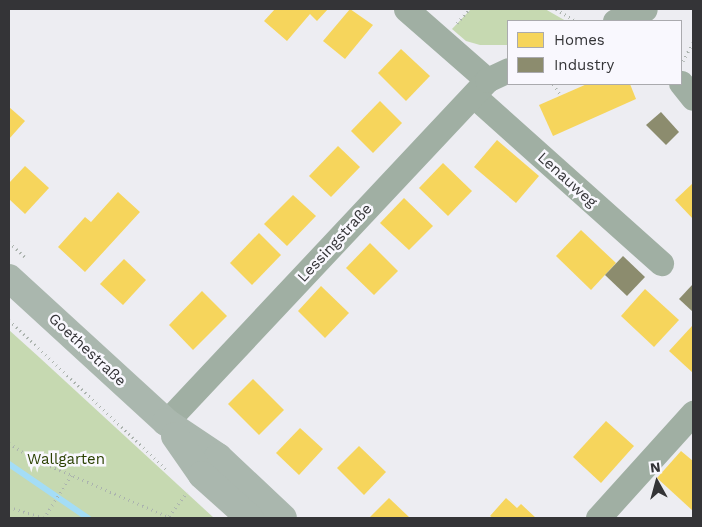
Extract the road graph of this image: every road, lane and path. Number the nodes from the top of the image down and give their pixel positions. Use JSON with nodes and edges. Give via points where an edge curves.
{"nodes":[{"id":1,"x":406,"y":9,"type":"edge"},
{"id":2,"x":469,"y":9,"type":"edge"},
{"id":3,"x":556,"y":9,"type":"edge"},
{"id":4,"x":574,"y":20,"type":"edge"},
{"id":5,"x":452,"y":29,"type":"dead end"},
{"id":6,"x":693,"y":42,"type":"edge"},
{"id":7,"x":682,"y":66,"type":"edge"},
{"id":8,"x":490,"y":82,"type":"edge"},
{"id":9,"x":682,"y":84,"type":"edge"},
{"id":10,"x":554,"y":85,"type":"edge"},
{"id":11,"x":561,"y":96,"type":"dead end"},
{"id":12,"x":693,"y":98,"type":"edge"},
{"id":13,"x":661,"y":263,"type":"dead end"},
{"id":14,"x":9,"y":278,"type":"edge"},
{"id":15,"x":9,"y":320,"type":"edge"},
{"id":16,"x":693,"y":414,"type":"edge"},
{"id":17,"x":166,"y":422,"type":"junction"},
{"id":18,"x":9,"y":443,"type":"edge"},
{"id":19,"x":72,"y":474,"type":"junction"},
{"id":20,"x":174,"y":477,"type":"dead end"},
{"id":21,"x":181,"y":483,"type":"dead end"},
{"id":22,"x":188,"y":490,"type":"junction"},
{"id":23,"x":194,"y":496,"type":"dead end"},
{"id":24,"x":9,"y":507,"type":"edge"},
{"id":25,"x":170,"y":517,"type":"edge"},
{"id":26,"x":44,"y":518,"type":"edge"},
{"id":27,"x":250,"y":518,"type":"edge"},
{"id":28,"x":283,"y":518,"type":"edge"},
{"id":29,"x":598,"y":518,"type":"edge"}],
"edges":[{"from":1,"to":8,"type":"street","name":"Lenauweg"},
{"from":2,"to":5,"type":"path"},
{"from":3,"to":4,"type":"path"},
{"from":6,"to":7,"type":"path"},
{"from":8,"to":13,"type":"street","name":"Lenauweg"},
{"from":8,"to":17,"type":"street","name":"Lessingstraße"},
{"from":9,"to":12,"type":"street"},
{"from":10,"to":11,"type":"path"},
{"from":14,"to":17,"type":"main road","name":"Goethestraße"},
{"from":15,"to":20,"type":"path"},
{"from":16,"to":29,"type":"street"},
{"from":17,"to":27,"type":"main road","name":"Goethestraße","via":[[202,475]]},
{"from":17,"to":28,"type":"main road","name":"Goethestraße","via":[[218,457]]},
{"from":18,"to":19,"type":"path","via":[[32,458]]},
{"from":19,"to":25,"type":"path"},
{"from":19,"to":26,"type":"path"},
{"from":21,"to":22,"type":"path"},
{"from":22,"to":23,"type":"path"},
{"from":22,"to":25,"type":"path"},
{"from":24,"to":26,"type":"path"}]}
